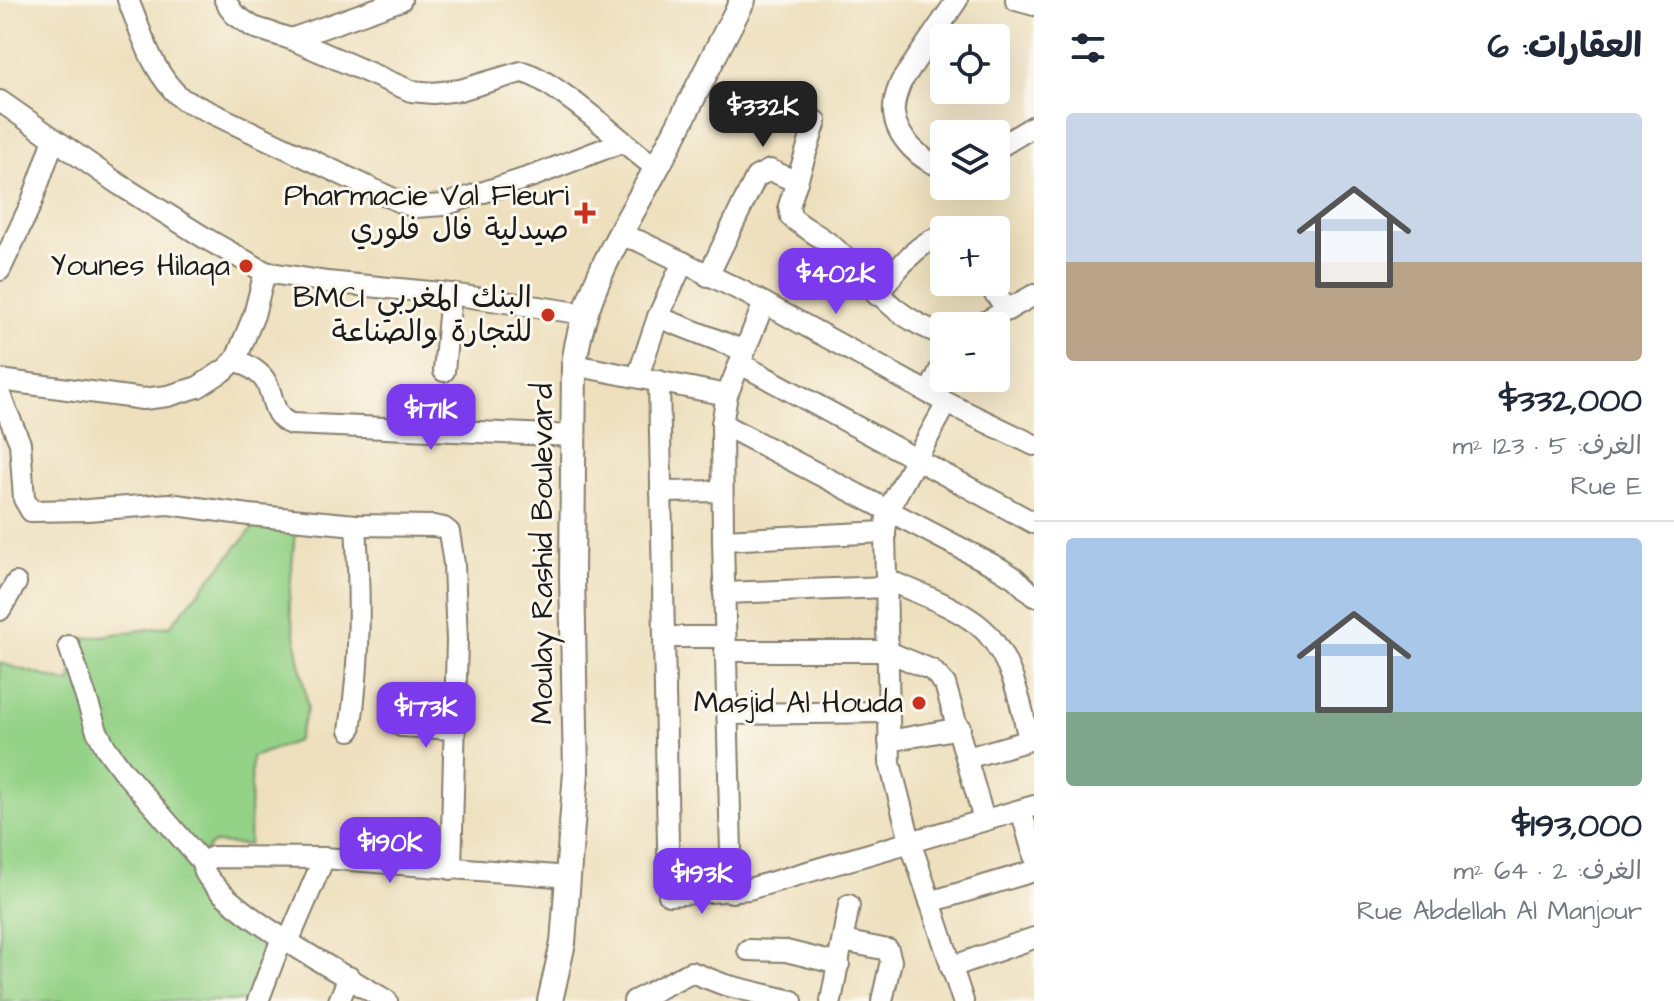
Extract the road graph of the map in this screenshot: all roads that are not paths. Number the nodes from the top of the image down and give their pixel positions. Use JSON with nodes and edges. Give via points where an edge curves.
{"nodes":[{"id":1,"x":128,"y":0,"type":"edge"},
{"id":2,"x":225,"y":0,"type":"edge"},
{"id":3,"x":401,"y":0,"type":"edge"},
{"id":4,"x":743,"y":0,"type":"edge"},
{"id":5,"x":957,"y":0,"type":"edge"},
{"id":6,"x":1016,"y":0,"type":"edge"},
{"id":7,"x":1034,"y":5,"type":"edge"},
{"id":8,"x":291,"y":39,"type":"junction"},
{"id":9,"x":0,"y":101,"type":"edge"},
{"id":10,"x":816,"y":121,"type":"dead end"},
{"id":11,"x":1034,"y":126,"type":"edge"},
{"id":12,"x":54,"y":139,"type":"junction"},
{"id":13,"x":1010,"y":141,"type":"edge"},
{"id":14,"x":622,"y":142,"type":"junction"},
{"id":15,"x":930,"y":160,"type":"edge"},
{"id":16,"x":656,"y":168,"type":"junction"},
{"id":17,"x":797,"y":182,"type":"junction"},
{"id":18,"x":618,"y":235,"type":"junction"},
{"id":19,"x":930,"y":240,"type":"edge"},
{"id":20,"x":683,"y":262,"type":"junction"},
{"id":21,"x":0,"y":270,"type":"edge"},
{"id":22,"x":265,"y":272,"type":"junction"},
{"id":23,"x":708,"y":276,"type":"junction"},
{"id":24,"x":451,"y":294,"type":"junction"},
{"id":25,"x":877,"y":295,"type":"junction"},
{"id":26,"x":997,"y":296,"type":"edge"},
{"id":27,"x":1033,"y":298,"type":"edge"},
{"id":28,"x":764,"y":303,"type":"junction"},
{"id":29,"x":1008,"y":310,"type":"junction"},
{"id":30,"x":1004,"y":312,"type":"edge"},
{"id":31,"x":585,"y":314,"type":"junction"},
{"id":32,"x":658,"y":317,"type":"junction"},
{"id":33,"x":930,"y":329,"type":"edge"},
{"id":34,"x":743,"y":358,"type":"junction"},
{"id":35,"x":236,"y":359,"type":"junction"},
{"id":36,"x":574,"y":365,"type":"junction"},
{"id":37,"x":444,"y":371,"type":"dead end"},
{"id":38,"x":638,"y":376,"type":"junction"},
{"id":39,"x":0,"y":380,"type":"edge"},
{"id":40,"x":659,"y":381,"type":"junction"},
{"id":41,"x":939,"y":392,"type":"edge"},
{"id":42,"x":0,"y":395,"type":"edge"},
{"id":43,"x":727,"y":395,"type":"junction"},
{"id":44,"x":938,"y":398,"type":"junction"},
{"id":45,"x":722,"y":424,"type":"junction"},
{"id":46,"x":574,"y":436,"type":"junction"},
{"id":47,"x":1034,"y":445,"type":"edge"},
{"id":48,"x":917,"y":458,"type":"junction"},
{"id":49,"x":722,"y":491,"type":"junction"},
{"id":50,"x":661,"y":492,"type":"junction"},
{"id":51,"x":888,"y":510,"type":"junction"},
{"id":52,"x":1034,"y":523,"type":"edge"},
{"id":53,"x":356,"y":525,"type":"junction"},
{"id":54,"x":885,"y":532,"type":"junction"},
{"id":55,"x":723,"y":540,"type":"junction"},
{"id":56,"x":16,"y":583,"type":"dead end"},
{"id":57,"x":887,"y":584,"type":"junction"},
{"id":58,"x":724,"y":593,"type":"junction"},
{"id":59,"x":1034,"y":596,"type":"edge"},
{"id":60,"x":0,"y":610,"type":"edge"},
{"id":61,"x":665,"y":637,"type":"junction"},
{"id":62,"x":725,"y":644,"type":"junction"},
{"id":63,"x":69,"y":646,"type":"dead end"},
{"id":64,"x":886,"y":651,"type":"junction"},
{"id":65,"x":888,"y":712,"type":"junction"},
{"id":66,"x":727,"y":714,"type":"junction"},
{"id":67,"x":401,"y":726,"type":"dead end"},
{"id":68,"x":960,"y":728,"type":"junction"},
{"id":69,"x":454,"y":729,"type":"junction"},
{"id":70,"x":350,"y":730,"type":"dead end"},
{"id":71,"x":1032,"y":739,"type":"edge"},
{"id":72,"x":889,"y":741,"type":"junction"},
{"id":73,"x":967,"y":758,"type":"junction"},
{"id":74,"x":1027,"y":808,"type":"edge"},
{"id":75,"x":984,"y":820,"type":"junction"},
{"id":76,"x":910,"y":841,"type":"junction"},
{"id":77,"x":1034,"y":856,"type":"edge"},
{"id":78,"x":324,"y":858,"type":"junction"},
{"id":79,"x":202,"y":862,"type":"junction"},
{"id":80,"x":451,"y":869,"type":"junction"},
{"id":81,"x":1034,"y":871,"type":"edge"},
{"id":82,"x":569,"y":877,"type":"junction"},
{"id":83,"x":732,"y":892,"type":"junction"},
{"id":84,"x":930,"y":902,"type":"junction"},
{"id":85,"x":849,"y":905,"type":"dead end"},
{"id":86,"x":1034,"y":938,"type":"edge"},
{"id":87,"x":285,"y":940,"type":"junction"},
{"id":88,"x":843,"y":941,"type":"junction"},
{"id":89,"x":748,"y":950,"type":"dead end"},
{"id":90,"x":839,"y":964,"type":"junction"},
{"id":91,"x":951,"y":967,"type":"junction"},
{"id":92,"x":349,"y":977,"type":"junction"},
{"id":93,"x":258,"y":1001,"type":"edge"},
{"id":94,"x":339,"y":1001,"type":"edge"},
{"id":95,"x":387,"y":1001,"type":"edge"},
{"id":96,"x":550,"y":1001,"type":"edge"},
{"id":97,"x":634,"y":1001,"type":"edge"},
{"id":98,"x":792,"y":1001,"type":"edge"},
{"id":99,"x":831,"y":1001,"type":"edge"},
{"id":100,"x":882,"y":1001,"type":"edge"},
{"id":101,"x":963,"y":1001,"type":"edge"}],
"edges":[{"from":1,"to":14,"type":"street","via":[[158,71],[182,99],[415,207],[444,205]]},
{"from":2,"to":8,"type":"street","via":[[242,20]]},
{"from":3,"to":8,"type":"street"},
{"from":4,"to":16,"type":"main road","name":"Moulay Rashid Boulevard"},
{"from":5,"to":15,"type":"street","via":[[901,82],[895,106],[900,131]]},
{"from":6,"to":7,"type":"street"},
{"from":8,"to":14,"type":"street","via":[[423,93],[460,90],[521,72],[533,74]]},
{"from":9,"to":12,"type":"street"},
{"from":10,"to":17,"type":"street"},
{"from":11,"to":13,"type":"street"},
{"from":12,"to":21,"type":"street"},
{"from":12,"to":22,"type":"street"},
{"from":14,"to":16,"type":"street"},
{"from":16,"to":18,"type":"main road","name":"Moulay Rashid Boulevard"},
{"from":17,"to":23,"type":"street","via":[[770,170],[756,177]]},
{"from":17,"to":25,"type":"street","via":[[791,217],[839,252]]},
{"from":18,"to":20,"type":"street"},
{"from":18,"to":31,"type":"main road","name":"Moulay Rashid Boulevard"},
{"from":19,"to":25,"type":"street"},
{"from":20,"to":23,"type":"street"},
{"from":20,"to":32,"type":"street"},
{"from":22,"to":24,"type":"street"},
{"from":22,"to":35,"type":"street"},
{"from":23,"to":28,"type":"street"},
{"from":24,"to":31,"type":"street"},
{"from":24,"to":37,"type":"street"},
{"from":25,"to":33,"type":"street"},
{"from":26,"to":29,"type":"street"},
{"from":27,"to":29,"type":"street"},
{"from":28,"to":34,"type":"street"},
{"from":28,"to":44,"type":"street"},
{"from":29,"to":30,"type":"street"},
{"from":31,"to":36,"type":"main road","name":"Moulay Rashid Boulevard"},
{"from":32,"to":34,"type":"street"},
{"from":32,"to":38,"type":"street"},
{"from":34,"to":43,"type":"street"},
{"from":34,"to":48,"type":"street"},
{"from":35,"to":39,"type":"street","via":[[198,387],[155,399]]},
{"from":35,"to":46,"type":"street","via":[[267,382],[278,415],[291,424]]},
{"from":36,"to":38,"type":"street"},
{"from":36,"to":46,"type":"main road","name":"Moulay Rashid Boulevard"},
{"from":38,"to":40,"type":"street"},
{"from":40,"to":43,"type":"street"},
{"from":40,"to":50,"type":"street"},
{"from":41,"to":44,"type":"street"},
{"from":42,"to":53,"type":"street","via":[[20,443],[24,499],[31,511],[169,504]]},
{"from":43,"to":45,"type":"street"},
{"from":44,"to":47,"type":"street"},
{"from":44,"to":48,"type":"street"},
{"from":45,"to":49,"type":"street"},
{"from":45,"to":51,"type":"street"},
{"from":46,"to":82,"type":"main road","name":"Moulay Rashid Boulevard","via":[[576,772]]},
{"from":48,"to":51,"type":"street"},
{"from":48,"to":52,"type":"street"},
{"from":49,"to":50,"type":"street"},
{"from":49,"to":55,"type":"street"},
{"from":50,"to":61,"type":"street"},
{"from":51,"to":54,"type":"street"},
{"from":51,"to":59,"type":"street","via":[[999,568]]},
{"from":53,"to":69,"type":"street","via":[[434,526],[449,532],[457,641]]},
{"from":53,"to":70,"type":"street","via":[[361,641]]},
{"from":54,"to":55,"type":"street"},
{"from":54,"to":57,"type":"street"},
{"from":55,"to":58,"type":"street"},
{"from":56,"to":60,"type":"street"},
{"from":57,"to":58,"type":"street"},
{"from":57,"to":64,"type":"street"},
{"from":57,"to":71,"type":"street","via":[[969,619],[987,634],[1010,670]]},
{"from":58,"to":62,"type":"street"},
{"from":61,"to":62,"type":"street"},
{"from":61,"to":83,"type":"street","via":[[669,895]]},
{"from":62,"to":64,"type":"street"},
{"from":62,"to":66,"type":"street"},
{"from":63,"to":79,"type":"street","via":[[106,748]]},
{"from":64,"to":65,"type":"street"},
{"from":64,"to":68,"type":"street","via":[[942,678]]},
{"from":65,"to":66,"type":"street"},
{"from":65,"to":72,"type":"street"},
{"from":66,"to":83,"type":"street"},
{"from":67,"to":69,"type":"street"},
{"from":68,"to":72,"type":"street"},
{"from":68,"to":73,"type":"street"},
{"from":69,"to":80,"type":"street"},
{"from":71,"to":73,"type":"street"},
{"from":72,"to":76,"type":"street"},
{"from":73,"to":75,"type":"street"},
{"from":74,"to":75,"type":"street"},
{"from":74,"to":77,"type":"street"},
{"from":75,"to":76,"type":"street"},
{"from":76,"to":83,"type":"street"},
{"from":76,"to":84,"type":"street"},
{"from":78,"to":79,"type":"street","via":[[213,857]]},
{"from":78,"to":80,"type":"street"},
{"from":78,"to":87,"type":"street"},
{"from":79,"to":87,"type":"street","via":[[204,872],[232,901]]},
{"from":80,"to":82,"type":"street"},
{"from":81,"to":84,"type":"street"},
{"from":82,"to":96,"type":"main road","name":"Moulay Rashid Boulevard","via":[[563,943]]},
{"from":84,"to":91,"type":"street"},
{"from":85,"to":88,"type":"street"},
{"from":86,"to":91,"type":"street"},
{"from":87,"to":92,"type":"street"},
{"from":87,"to":93,"type":"street"},
{"from":88,"to":90,"type":"street"},
{"from":88,"to":100,"type":"street","via":[[888,950],[891,961]]},
{"from":89,"to":90,"type":"street","via":[[786,951]]},
{"from":90,"to":99,"type":"street"},
{"from":91,"to":101,"type":"street"},
{"from":92,"to":94,"type":"street"},
{"from":92,"to":95,"type":"street"},
{"from":97,"to":98,"type":"street","via":[[691,972]]}]}
